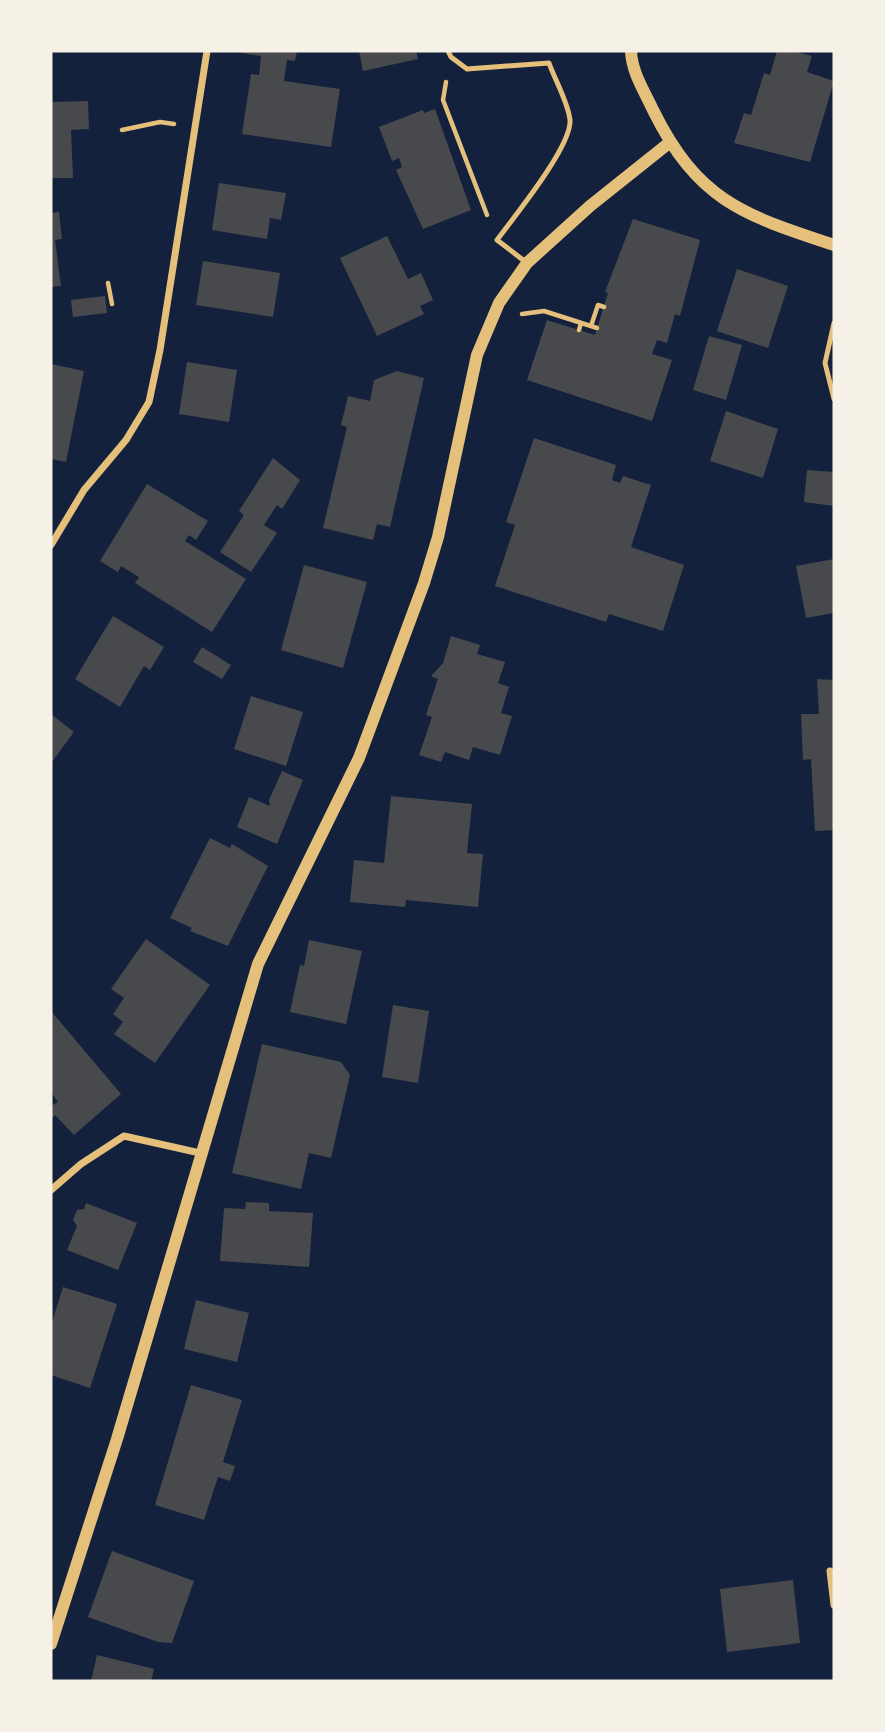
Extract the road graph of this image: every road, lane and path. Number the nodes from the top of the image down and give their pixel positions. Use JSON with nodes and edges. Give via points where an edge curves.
{"nodes":[{"id":1,"x":207,"y":51,"type":"edge"},
{"id":2,"x":631,"y":51,"type":"edge"},
{"id":3,"x":450,"y":54,"type":"edge"},
{"id":4,"x":195,"y":126,"type":"junction"},
{"id":5,"x":122,"y":130,"type":"dead end"},
{"id":6,"x":670,"y":143,"type":"junction"},
{"id":7,"x":496,"y":240,"type":"junction"},
{"id":8,"x":834,"y":245,"type":"edge"},
{"id":9,"x":527,"y":263,"type":"junction"},
{"id":10,"x":108,"y":283,"type":"dead end"},
{"id":11,"x":499,"y":303,"type":"junction"},
{"id":12,"x":112,"y":304,"type":"dead end"},
{"id":13,"x":604,"y":307,"type":"dead end"},
{"id":14,"x":581,"y":323,"type":"junction"},
{"id":15,"x":834,"y":323,"type":"edge"},
{"id":16,"x":579,"y":330,"type":"dead end"},
{"id":17,"x":834,"y":400,"type":"edge"},
{"id":18,"x":51,"y":545,"type":"edge"},
{"id":19,"x":200,"y":1153,"type":"junction"},
{"id":20,"x":51,"y":1190,"type":"edge"},
{"id":21,"x":830,"y":1571,"type":"dead end"},
{"id":22,"x":834,"y":1605,"type":"edge"},
{"id":23,"x":51,"y":1644,"type":"edge"}],
"edges":[{"from":1,"to":4,"type":"street"},
{"from":2,"to":6,"type":"street","via":[[632,67]]},
{"from":3,"to":7,"type":"path","via":[[443,100]]},
{"from":3,"to":7,"type":"lane","via":[[467,69],[549,63],[570,120],[564,144]]},
{"from":4,"to":5,"type":"path","via":[[160,122]]},
{"from":4,"to":18,"type":"street","via":[[149,402],[126,440],[84,489]]},
{"from":6,"to":8,"type":"street","via":[[713,193],[758,220]]},
{"from":6,"to":9,"type":"street"},
{"from":7,"to":9,"type":"lane"},
{"from":9,"to":11,"type":"street"},
{"from":10,"to":12,"type":"path"},
{"from":11,"to":14,"type":"path","via":[[526,315],[544,311]]},
{"from":11,"to":19,"type":"street","via":[[477,355],[424,583],[359,758],[258,964]]},
{"from":13,"to":14,"type":"path","via":[[598,305],[594,327]]},
{"from":14,"to":16,"type":"path"},
{"from":15,"to":17,"type":"lane","via":[[825,363]]},
{"from":19,"to":20,"type":"street","via":[[124,1136]]},
{"from":19,"to":23,"type":"street","via":[[117,1439]]},
{"from":21,"to":22,"type":"street"}]}
